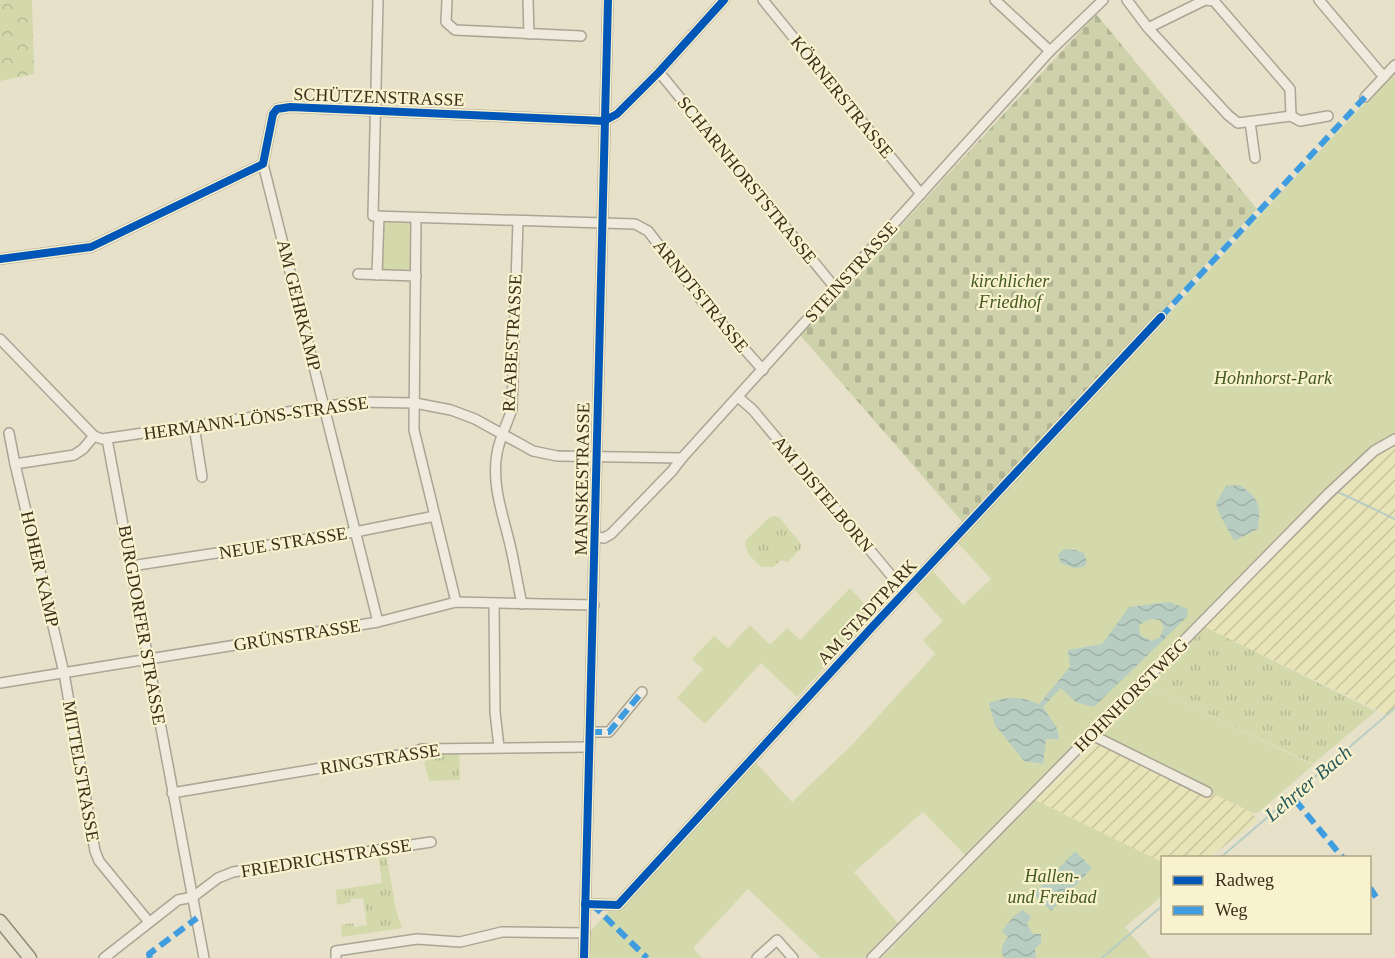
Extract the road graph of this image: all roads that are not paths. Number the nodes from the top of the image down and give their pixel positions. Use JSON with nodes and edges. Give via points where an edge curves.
{"nodes":[{"id":1,"x":378,"y":0,"type":"edge"},
{"id":2,"x":447,"y":0,"type":"edge"},
{"id":3,"x":528,"y":0,"type":"edge"},
{"id":4,"x":608,"y":0,"type":"edge"},
{"id":5,"x":724,"y":0,"type":"edge"},
{"id":6,"x":763,"y":0,"type":"edge"},
{"id":7,"x":995,"y":0,"type":"edge"},
{"id":8,"x":1103,"y":0,"type":"edge"},
{"id":9,"x":1127,"y":0,"type":"edge"},
{"id":10,"x":1319,"y":0,"type":"edge"},
{"id":11,"x":1148,"y":28,"type":"junction"},
{"id":12,"x":529,"y":34,"type":"junction"},
{"id":13,"x":581,"y":36,"type":"dead end"},
{"id":14,"x":1050,"y":51,"type":"junction"},
{"id":15,"x":1395,"y":65,"type":"edge"},
{"id":16,"x":659,"y":72,"type":"junction"},
{"id":17,"x":1384,"y":77,"type":"junction"},
{"id":18,"x":1365,"y":97,"type":"dead end"},
{"id":19,"x":376,"y":112,"type":"junction"},
{"id":20,"x":1291,"y":116,"type":"junction"},
{"id":21,"x":1328,"y":116,"type":"dead end"},
{"id":22,"x":604,"y":121,"type":"junction"},
{"id":23,"x":1250,"y":122,"type":"junction"},
{"id":24,"x":1255,"y":158,"type":"dead end"},
{"id":25,"x":263,"y":164,"type":"junction"},
{"id":26,"x":921,"y":194,"type":"junction"},
{"id":27,"x":376,"y":216,"type":"junction"},
{"id":28,"x":416,"y":218,"type":"junction"},
{"id":29,"x":518,"y":221,"type":"junction"},
{"id":30,"x":602,"y":222,"type":"junction"},
{"id":31,"x":0,"y":260,"type":"edge"},
{"id":32,"x":358,"y":274,"type":"dead end"},
{"id":33,"x":377,"y":275,"type":"junction"},
{"id":34,"x":416,"y":276,"type":"junction"},
{"id":35,"x":836,"y":289,"type":"junction"},
{"id":36,"x":1161,"y":317,"type":"dead end"},
{"id":37,"x":0,"y":339,"type":"edge"},
{"id":38,"x":763,"y":370,"type":"junction"},
{"id":39,"x":738,"y":397,"type":"junction"},
{"id":40,"x":415,"y":403,"type":"junction"},
{"id":41,"x":324,"y":406,"type":"junction"},
{"id":42,"x":194,"y":426,"type":"junction"},
{"id":43,"x":9,"y":433,"type":"dead end"},
{"id":44,"x":501,"y":434,"type":"junction"},
{"id":45,"x":94,"y":436,"type":"junction"},
{"id":46,"x":107,"y":439,"type":"junction"},
{"id":47,"x":1395,"y":439,"type":"edge"},
{"id":48,"x":597,"y":457,"type":"junction"},
{"id":49,"x":681,"y":458,"type":"junction"},
{"id":50,"x":15,"y":464,"type":"junction"},
{"id":51,"x":202,"y":477,"type":"dead end"},
{"id":52,"x":435,"y":516,"type":"junction"},
{"id":53,"x":355,"y":532,"type":"junction"},
{"id":54,"x":596,"y":537,"type":"junction"},
{"id":55,"x":131,"y":566,"type":"junction"},
{"id":56,"x":905,"y":592,"type":"junction"},
{"id":57,"x":456,"y":602,"type":"junction"},
{"id":58,"x":494,"y":603,"type":"junction"},
{"id":59,"x":522,"y":604,"type":"junction"},
{"id":60,"x":594,"y":605,"type":"junction"},
{"id":61,"x":378,"y":622,"type":"junction"},
{"id":62,"x":148,"y":659,"type":"junction"},
{"id":63,"x":64,"y":673,"type":"junction"},
{"id":64,"x":0,"y":683,"type":"edge"},
{"id":65,"x":642,"y":693,"type":"dead end"},
{"id":66,"x":590,"y":732,"type":"junction"},
{"id":67,"x":1092,"y":735,"type":"junction"},
{"id":68,"x":499,"y":747,"type":"junction"},
{"id":69,"x":590,"y":747,"type":"junction"},
{"id":70,"x":1207,"y":792,"type":"dead end"},
{"id":71,"x":172,"y":793,"type":"junction"},
{"id":72,"x":431,"y":842,"type":"dead end"},
{"id":73,"x":193,"y":897,"type":"junction"},
{"id":74,"x":585,"y":904,"type":"junction"},
{"id":75,"x":0,"y":921,"type":"edge"},
{"id":76,"x":149,"y":922,"type":"junction"},
{"id":77,"x":585,"y":933,"type":"junction"},
{"id":78,"x":336,"y":955,"type":"edge"},
{"id":79,"x":30,"y":958,"type":"edge"},
{"id":80,"x":104,"y":958,"type":"edge"},
{"id":81,"x":204,"y":958,"type":"edge"},
{"id":82,"x":584,"y":958,"type":"edge"},
{"id":83,"x":757,"y":958,"type":"edge"},
{"id":84,"x":793,"y":958,"type":"edge"},
{"id":85,"x":872,"y":958,"type":"edge"}],
"edges":[{"from":1,"to":19,"type":"street"},
{"from":2,"to":12,"type":"street","via":[[446,22],[455,30]]},
{"from":3,"to":12,"type":"street"},
{"from":4,"to":22,"type":"street","name":"MANSKESTRASSE"},
{"from":5,"to":16,"type":"street"},
{"from":6,"to":26,"type":"street","name":"KÖRNERSTRASSE"},
{"from":7,"to":14,"type":"street"},
{"from":8,"to":14,"type":"street","name":"STEINSTRASSE"},
{"from":9,"to":11,"type":"street"},
{"from":10,"to":17,"type":"street"},
{"from":11,"to":20,"type":"street","via":[[1204,0],[1215,1],[1290,89]]},
{"from":11,"to":23,"type":"street","via":[[1228,115],[1238,123]]},
{"from":12,"to":13,"type":"street"},
{"from":14,"to":26,"type":"street","name":"STEINSTRASSE"},
{"from":15,"to":17,"type":"street"},
{"from":16,"to":22,"type":"street","via":[[617,114]]},
{"from":16,"to":35,"type":"street","name":"SCHARNHORSTSTRASSE"},
{"from":17,"to":18,"type":"street"},
{"from":19,"to":22,"type":"street","name":"SCHÜTZENSTRASSE"},
{"from":19,"to":25,"type":"street","name":"SCHÜTZENSTRASSE","via":[[277,109]]},
{"from":19,"to":27,"type":"street"},
{"from":20,"to":21,"type":"street","via":[[1300,121]]},
{"from":20,"to":23,"type":"street"},
{"from":22,"to":30,"type":"street","name":"MANSKESTRASSE"},
{"from":23,"to":24,"type":"street"},
{"from":25,"to":31,"type":"street","via":[[91,247]]},
{"from":25,"to":41,"type":"street","name":"AM GEHRKAMP"},
{"from":26,"to":35,"type":"street","name":"STEINSTRASSE"},
{"from":27,"to":28,"type":"street","name":"ARNDTSTRASSE"},
{"from":27,"to":33,"type":"street"},
{"from":28,"to":29,"type":"street","name":"ARNDTSTRASSE"},
{"from":28,"to":34,"type":"street"},
{"from":29,"to":30,"type":"street","name":"ARNDTSTRASSE"},
{"from":29,"to":44,"type":"street","name":"RAABESTRASSE","via":[[512,409]]},
{"from":30,"to":38,"type":"street","name":"ARNDTSTRASSE","via":[[635,224],[648,231],[706,306]]},
{"from":30,"to":48,"type":"street","name":"MANSKESTRASSE"},
{"from":32,"to":33,"type":"street"},
{"from":33,"to":34,"type":"street"},
{"from":34,"to":40,"type":"street"},
{"from":35,"to":38,"type":"street","name":"STEINSTRASSE"},
{"from":36,"to":56,"type":"street","name":"AM STADTPARK"},
{"from":37,"to":45,"type":"street"},
{"from":38,"to":39,"type":"street","name":"STEINSTRASSE"},
{"from":39,"to":49,"type":"street","name":"STEINSTRASSE"},
{"from":39,"to":56,"type":"street","name":"AM DISTELBORN"},
{"from":40,"to":41,"type":"street","name":"HERMANN-LÖNS-STRASSE"},
{"from":40,"to":44,"type":"street","name":"HERMANN-LÖNS-STRASSE","via":[[451,410]]},
{"from":40,"to":52,"type":"street","via":[[414,430]]},
{"from":41,"to":42,"type":"street","name":"HERMANN-LÖNS-STRASSE"},
{"from":41,"to":53,"type":"street","name":"AM GEHRKAMP"},
{"from":42,"to":46,"type":"street","name":"HERMANN-LÖNS-STRASSE"},
{"from":42,"to":51,"type":"street"},
{"from":43,"to":50,"type":"street","name":"HOHER KAMP"},
{"from":44,"to":48,"type":"street","name":"HERMANN-LÖNS-STRASSE","via":[[533,451]]},
{"from":44,"to":59,"type":"street","name":"RAABESTRASSE","via":[[495,476],[497,495]]},
{"from":45,"to":46,"type":"street"},
{"from":45,"to":50,"type":"street","via":[[74,454]]},
{"from":46,"to":55,"type":"street","name":"BURGDORFER STRASSE"},
{"from":47,"to":67,"type":"street","name":"HOHNHORSTWEG","via":[[1350,472]]},
{"from":48,"to":49,"type":"street","name":"HERMANN-LÖNS-STRASSE"},
{"from":48,"to":54,"type":"street","name":"MANSKESTRASSE"},
{"from":49,"to":54,"type":"street","name":"STEINSTRASSE","via":[[611,534]]},
{"from":50,"to":63,"type":"street","name":"HOHER KAMP"},
{"from":52,"to":53,"type":"street","name":"NEUE STRASSE"},
{"from":52,"to":57,"type":"street"},
{"from":53,"to":55,"type":"street","name":"NEUE STRASSE"},
{"from":53,"to":61,"type":"street","name":"AM GEHRKAMP"},
{"from":54,"to":60,"type":"street","name":"MANSKESTRASSE"},
{"from":55,"to":62,"type":"street","name":"BURGDORFER STRASSE"},
{"from":56,"to":74,"type":"street","name":"AM STADTPARK","via":[[618,904]]},
{"from":57,"to":58,"type":"street","name":"GRÜNSTRASSE"},
{"from":57,"to":61,"type":"street","name":"GRÜNSTRASSE"},
{"from":58,"to":59,"type":"street","name":"GRÜNSTRASSE"},
{"from":58,"to":68,"type":"street"},
{"from":59,"to":60,"type":"street","name":"GRÜNSTRASSE"},
{"from":60,"to":66,"type":"street","name":"MANSKESTRASSE"},
{"from":61,"to":62,"type":"street","name":"GRÜNSTRASSE"},
{"from":62,"to":63,"type":"street","name":"GRÜNSTRASSE"},
{"from":62,"to":71,"type":"street","name":"BURGDORFER STRASSE"},
{"from":63,"to":64,"type":"street","name":"GRÜNSTRASSE"},
{"from":63,"to":76,"type":"street","name":"MITTELSTRASSE","via":[[95,851]]},
{"from":65,"to":66,"type":"street","via":[[609,732]]},
{"from":66,"to":69,"type":"street","name":"MANSKESTRASSE"},
{"from":67,"to":70,"type":"street"},
{"from":67,"to":85,"type":"street","name":"HOHNHORSTWEG"},
{"from":68,"to":69,"type":"street","name":"RINGSTRASSE"},
{"from":68,"to":71,"type":"street","name":"RINGSTRASSE","via":[[422,749]]},
{"from":69,"to":74,"type":"street","name":"MANSKESTRASSE"},
{"from":71,"to":73,"type":"street","name":"BURGDORFER STRASSE"},
{"from":72,"to":73,"type":"street","name":"FRIEDRICHSTRASSE","via":[[232,872]]},
{"from":73,"to":76,"type":"street","name":"FRIEDRICHSTRASSE","via":[[177,900]]},
{"from":73,"to":81,"type":"street","name":"BURGDORFER STRASSE"},
{"from":74,"to":77,"type":"street","name":"MANSKESTRASSE"},
{"from":75,"to":79,"type":"main road"},
{"from":76,"to":80,"type":"street","name":"FRIEDRICHSTRASSE"},
{"from":77,"to":78,"type":"street","via":[[502,933],[460,942],[417,939]]},
{"from":77,"to":82,"type":"street","name":"MANSKESTRASSE"},
{"from":83,"to":84,"type":"street","via":[[777,940]]}]}
